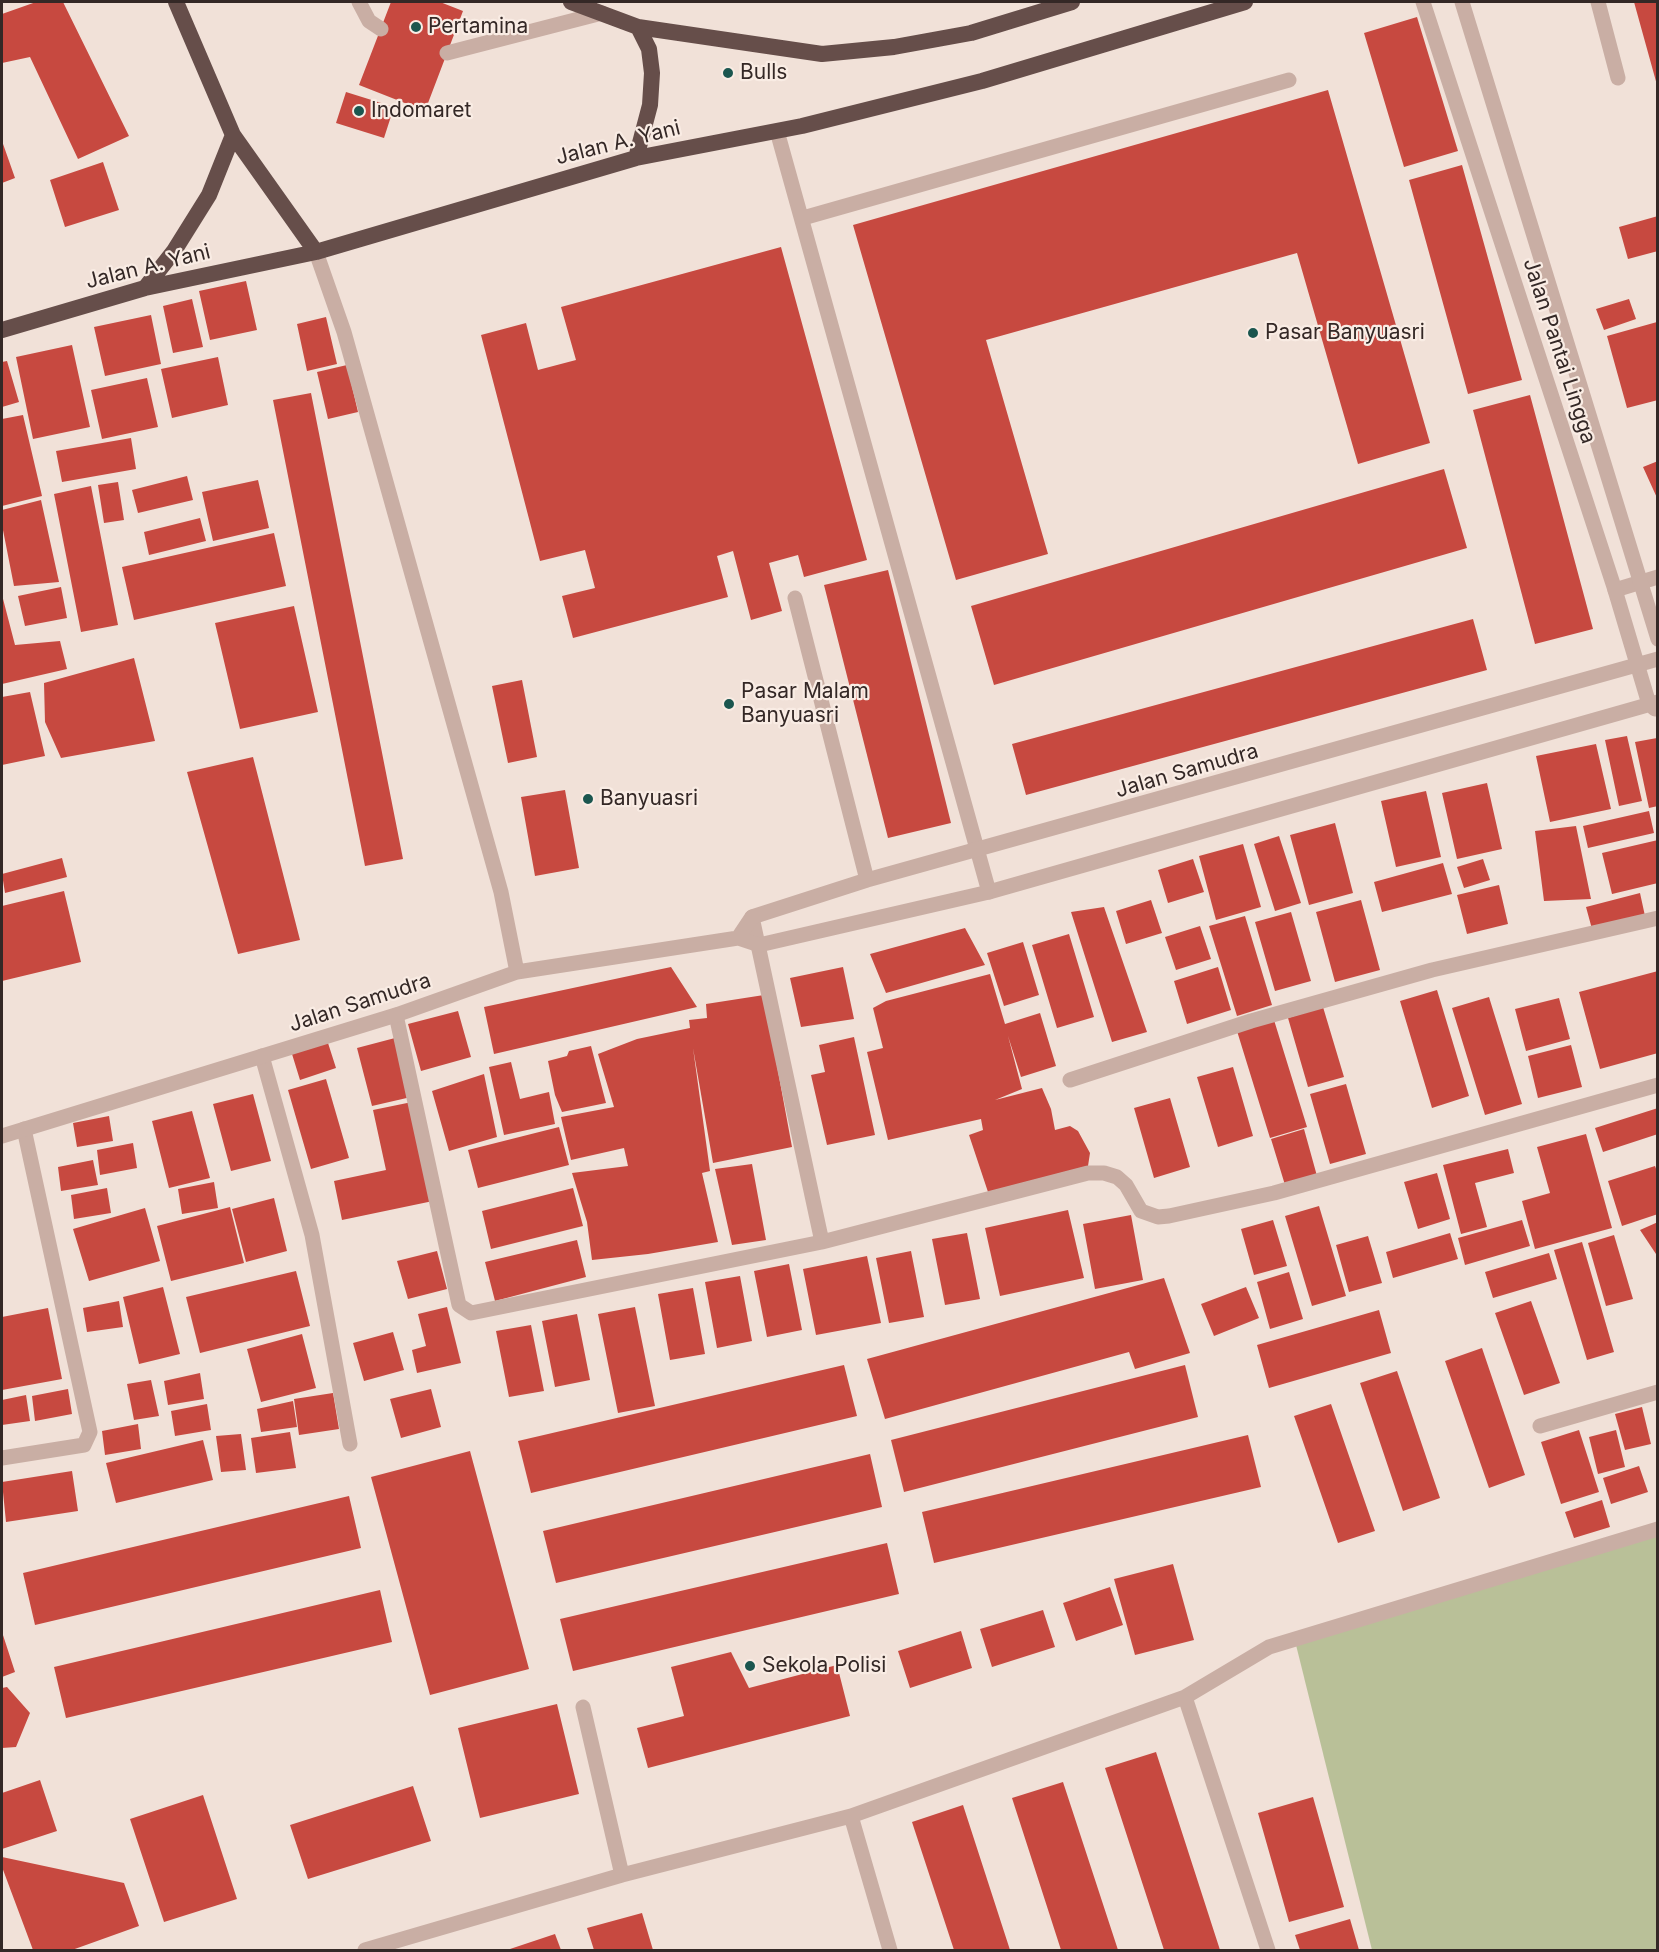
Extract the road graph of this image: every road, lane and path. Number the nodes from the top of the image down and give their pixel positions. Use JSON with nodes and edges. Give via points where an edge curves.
{"nodes":[{"id":1,"x":176,"y":2,"type":"edge"},
{"id":2,"x":358,"y":2,"type":"edge"},
{"id":3,"x":571,"y":2,"type":"edge"},
{"id":4,"x":1072,"y":2,"type":"edge"},
{"id":5,"x":1245,"y":2,"type":"edge"},
{"id":6,"x":1423,"y":2,"type":"edge"},
{"id":7,"x":1462,"y":2,"type":"edge"},
{"id":8,"x":1598,"y":2,"type":"edge"},
{"id":9,"x":602,"y":14,"type":"junction"},
{"id":10,"x":638,"y":27,"type":"junction"},
{"id":11,"x":381,"y":29,"type":"dead end"},
{"id":12,"x":447,"y":52,"type":"dead end"},
{"id":13,"x":1618,"y":78,"type":"dead end"},
{"id":14,"x":1289,"y":80,"type":"dead end"},
{"id":15,"x":777,"y":131,"type":"junction"},
{"id":16,"x":233,"y":135,"type":"junction"},
{"id":17,"x":636,"y":158,"type":"junction"},
{"id":18,"x":803,"y":218,"type":"junction"},
{"id":19,"x":316,"y":252,"type":"junction"},
{"id":20,"x":145,"y":288,"type":"junction"},
{"id":21,"x":2,"y":330,"type":"edge"},
{"id":22,"x":1658,"y":576,"type":"edge"},
{"id":23,"x":1642,"y":582,"type":"junction"},
{"id":24,"x":1615,"y":590,"type":"junction"},
{"id":25,"x":795,"y":598,"type":"dead end"},
{"id":26,"x":1658,"y":639,"type":"edge"},
{"id":27,"x":1658,"y":659,"type":"edge"},
{"id":28,"x":1637,"y":666,"type":"junction"},
{"id":29,"x":1655,"y":706,"type":"edge"},
{"id":30,"x":978,"y":851,"type":"junction"},
{"id":31,"x":867,"y":880,"type":"junction"},
{"id":32,"x":989,"y":892,"type":"junction"},
{"id":33,"x":752,"y":917,"type":"junction"},
{"id":34,"x":1658,"y":918,"type":"edge"},
{"id":35,"x":738,"y":938,"type":"junction"},
{"id":36,"x":759,"y":945,"type":"junction"},
{"id":37,"x":517,"y":972,"type":"junction"},
{"id":38,"x":396,"y":1015,"type":"junction"},
{"id":39,"x":262,"y":1056,"type":"junction"},
{"id":40,"x":1070,"y":1080,"type":"dead end"},
{"id":41,"x":1658,"y":1085,"type":"edge"},
{"id":42,"x":24,"y":1129,"type":"junction"},
{"id":43,"x":2,"y":1136,"type":"edge"},
{"id":44,"x":822,"y":1242,"type":"junction"},
{"id":45,"x":1658,"y":1392,"type":"edge"},
{"id":46,"x":1540,"y":1426,"type":"dead end"},
{"id":47,"x":350,"y":1444,"type":"dead end"},
{"id":48,"x":2,"y":1458,"type":"edge"},
{"id":49,"x":1658,"y":1528,"type":"edge"},
{"id":50,"x":1185,"y":1697,"type":"junction"},
{"id":51,"x":583,"y":1707,"type":"dead end"},
{"id":52,"x":851,"y":1816,"type":"junction"},
{"id":53,"x":622,"y":1875,"type":"junction"},
{"id":54,"x":365,"y":1950,"type":"edge"},
{"id":55,"x":890,"y":1950,"type":"edge"},
{"id":56,"x":1268,"y":1950,"type":"edge"}],
"edges":[{"from":1,"to":16,"type":"highway"},
{"from":2,"to":11,"type":"street","via":[[369,21]]},
{"from":3,"to":9,"type":"highway"},
{"from":4,"to":10,"type":"highway","via":[[971,33],[894,47],[822,54]]},
{"from":5,"to":15,"type":"highway","name":"Jalan A. Yani","via":[[982,81]]},
{"from":6,"to":24,"type":"street","name":"Jalan Pantai Lingga"},
{"from":7,"to":23,"type":"street","name":"Jalan Pantai Lingga"},
{"from":8,"to":13,"type":"street"},
{"from":9,"to":10,"type":"highway"},
{"from":9,"to":12,"type":"street"},
{"from":10,"to":17,"type":"highway","via":[[649,49],[652,73],[650,105]]},
{"from":14,"to":18,"type":"street"},
{"from":15,"to":17,"type":"highway","name":"Jalan A. Yani"},
{"from":15,"to":18,"type":"street"},
{"from":16,"to":19,"type":"highway"},
{"from":16,"to":20,"type":"highway","via":[[209,195]]},
{"from":17,"to":19,"type":"highway","name":"Jalan A. Yani"},
{"from":18,"to":30,"type":"street"},
{"from":19,"to":20,"type":"highway","name":"Jalan A. Yani"},
{"from":19,"to":37,"type":"street","via":[[344,332],[488,847]]},
{"from":20,"to":21,"type":"highway","name":"Jalan A. Yani"},
{"from":22,"to":23,"type":"street"},
{"from":23,"to":24,"type":"street"},
{"from":23,"to":26,"type":"street","name":"Jalan Pantai Lingga"},
{"from":24,"to":28,"type":"street","name":"Jalan Pantai Lingga"},
{"from":25,"to":31,"type":"street"},
{"from":27,"to":28,"type":"street","name":"Jalan Samudra"},
{"from":28,"to":29,"type":"street","name":"Jalan Pantai Lingga"},
{"from":28,"to":30,"type":"street","name":"Jalan Samudra"},
{"from":29,"to":32,"type":"street"},
{"from":30,"to":31,"type":"street","name":"Jalan Samudra"},
{"from":30,"to":32,"type":"street"},
{"from":31,"to":33,"type":"street","name":"Jalan Samudra"},
{"from":32,"to":36,"type":"street"},
{"from":33,"to":35,"type":"street"},
{"from":33,"to":36,"type":"street"},
{"from":34,"to":40,"type":"street","via":[[1432,970],[1251,1021]]},
{"from":35,"to":36,"type":"street","name":"Jalan Samudra"},
{"from":35,"to":37,"type":"street","name":"Jalan Samudra"},
{"from":36,"to":44,"type":"street"},
{"from":37,"to":38,"type":"street","name":"Jalan Samudra"},
{"from":38,"to":39,"type":"street","name":"Jalan Samudra"},
{"from":38,"to":44,"type":"street","via":[[459,1305],[467,1312]]},
{"from":39,"to":42,"type":"street","name":"Jalan Samudra"},
{"from":39,"to":47,"type":"street","via":[[312,1235]]},
{"from":41,"to":44,"type":"street","via":[[1274,1193],[1168,1216],[1158,1217],[1141,1210],[1117,1177],[1088,1173]]},
{"from":42,"to":43,"type":"street","name":"Jalan Samudra"},
{"from":42,"to":48,"type":"street","via":[[90,1432],[84,1445]]},
{"from":45,"to":46,"type":"street"},
{"from":49,"to":50,"type":"street","via":[[1269,1647]]},
{"from":50,"to":52,"type":"street"},
{"from":50,"to":56,"type":"street"},
{"from":51,"to":53,"type":"street"},
{"from":52,"to":53,"type":"street"},
{"from":52,"to":55,"type":"street"},
{"from":53,"to":54,"type":"street"}]}
